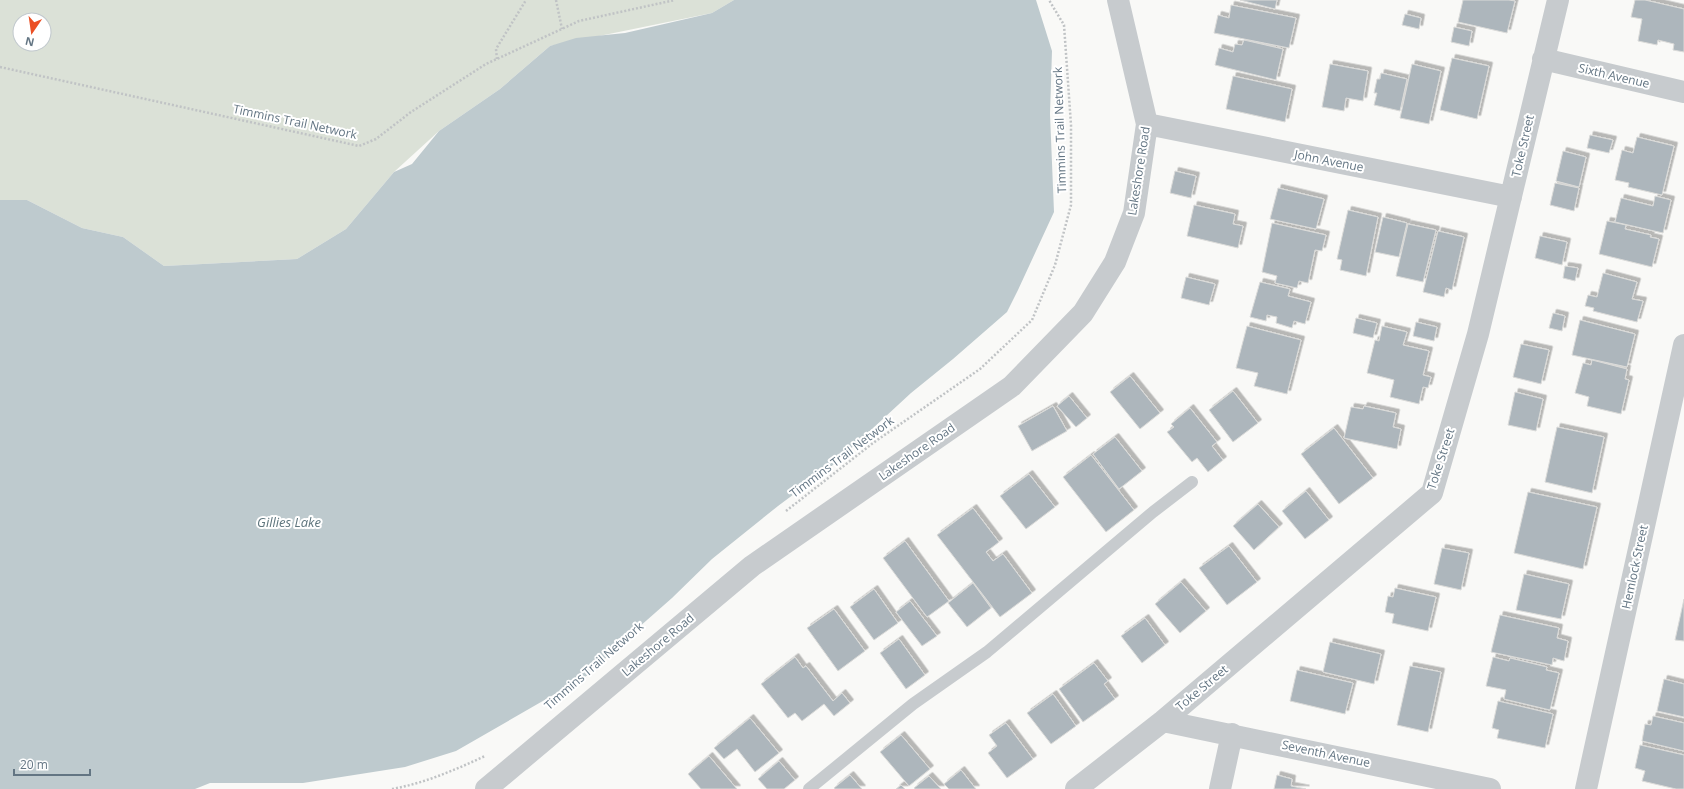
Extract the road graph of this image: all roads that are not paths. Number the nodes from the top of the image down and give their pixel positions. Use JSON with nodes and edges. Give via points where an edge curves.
{"nodes":[{"id":1,"x":1118,"y":0,"type":"edge"},
{"id":2,"x":1558,"y":0,"type":"edge"},
{"id":3,"x":1543,"y":59,"type":"junction"},
{"id":4,"x":1684,"y":92,"type":"edge"},
{"id":5,"x":1147,"y":124,"type":"junction"},
{"id":6,"x":1511,"y":197,"type":"junction"},
{"id":7,"x":1684,"y":345,"type":"edge"},
{"id":8,"x":1192,"y":482,"type":"dead end"},
{"id":9,"x":1163,"y":721,"type":"junction"},
{"id":10,"x":1232,"y":734,"type":"junction"},
{"id":11,"x":486,"y":789,"type":"edge"},
{"id":12,"x":809,"y":789,"type":"edge"},
{"id":13,"x":1076,"y":789,"type":"edge"},
{"id":14,"x":1220,"y":789,"type":"edge"},
{"id":15,"x":1490,"y":789,"type":"edge"},
{"id":16,"x":1586,"y":789,"type":"edge"}],
"edges":[{"from":1,"to":5,"type":"street","name":"Lakeshore Road"},
{"from":2,"to":3,"type":"street","name":"Toke Street"},
{"from":3,"to":4,"type":"street","name":"Sixth Avenue"},
{"from":3,"to":6,"type":"street","name":"Toke Street"},
{"from":5,"to":6,"type":"street","name":"John Avenue"},
{"from":5,"to":11,"type":"street","name":"Lakeshore Road","via":[[1134,213],[1115,262],[1083,313],[1012,386],[752,566]]},
{"from":6,"to":9,"type":"street","name":"Toke Street","via":[[1478,334],[1432,493]]},
{"from":7,"to":16,"type":"street","name":"Hemlock Street"},
{"from":8,"to":12,"type":"lane","via":[[986,652],[914,704]]},
{"from":9,"to":10,"type":"street","name":"Seventh Avenue"},
{"from":9,"to":13,"type":"street","name":"Toke Street"},
{"from":10,"to":14,"type":"street"},
{"from":10,"to":15,"type":"street","name":"Seventh Avenue"}]}
